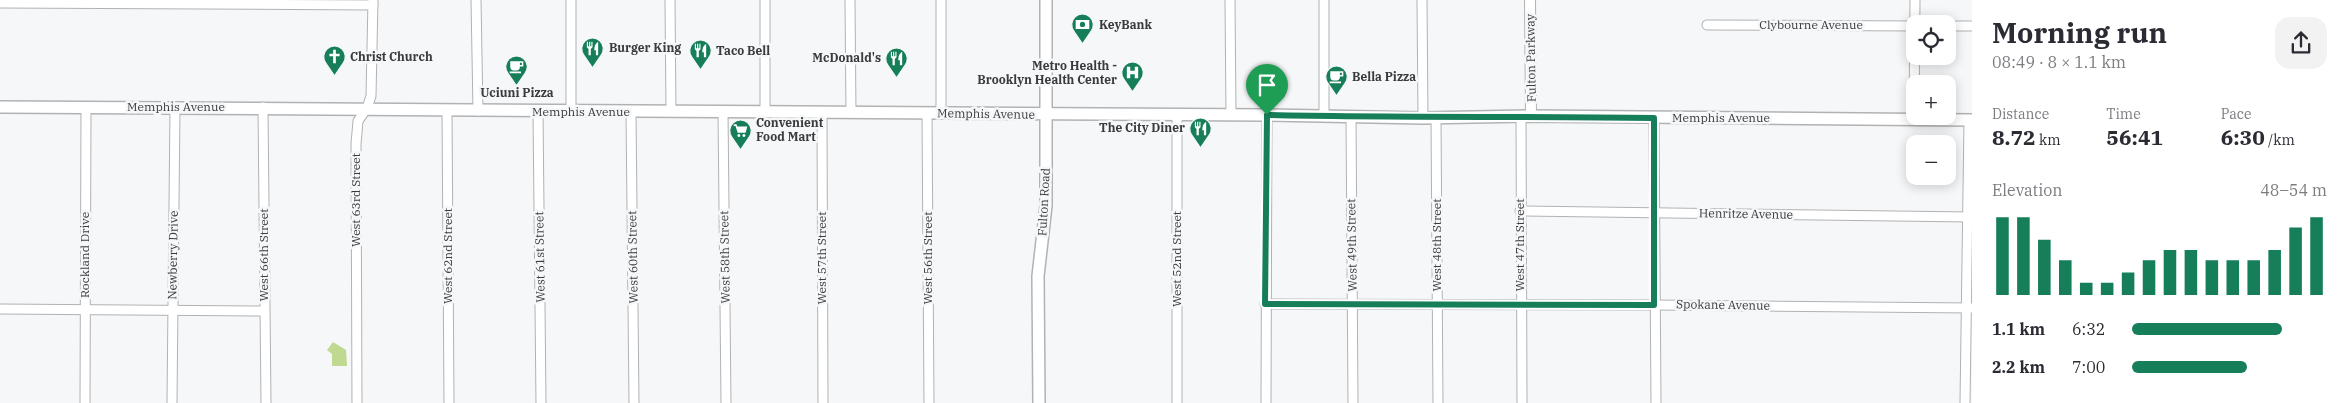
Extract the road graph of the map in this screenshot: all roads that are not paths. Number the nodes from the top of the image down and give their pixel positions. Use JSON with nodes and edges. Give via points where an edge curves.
{"nodes":[{"id":1,"x":476,"y":0,"type":"edge"},
{"id":2,"x":571,"y":0,"type":"edge"},
{"id":3,"x":670,"y":0,"type":"edge"},
{"id":4,"x":765,"y":0,"type":"edge"},
{"id":5,"x":850,"y":0,"type":"edge"},
{"id":6,"x":941,"y":0,"type":"edge"},
{"id":7,"x":1046,"y":0,"type":"edge"},
{"id":8,"x":1230,"y":0,"type":"edge"},
{"id":9,"x":1324,"y":0,"type":"edge"},
{"id":10,"x":1422,"y":0,"type":"edge"},
{"id":11,"x":1530,"y":0,"type":"edge"},
{"id":12,"x":1915,"y":0,"type":"edge"},
{"id":13,"x":0,"y":3,"type":"edge"},
{"id":14,"x":373,"y":3,"type":"edge"},
{"id":15,"x":1915,"y":15,"type":"edge"},
{"id":16,"x":1708,"y":25,"type":"dead end"},
{"id":17,"x":1906,"y":26,"type":"edge"},
{"id":18,"x":1956,"y":26,"type":"edge"},
{"id":19,"x":1972,"y":26,"type":"edge"},
{"id":20,"x":0,"y":107,"type":"edge"},
{"id":21,"x":86,"y":107,"type":"junction"},
{"id":22,"x":175,"y":107,"type":"junction"},
{"id":23,"x":263,"y":107,"type":"junction"},
{"id":24,"x":367,"y":108,"type":"junction"},
{"id":25,"x":447,"y":110,"type":"junction"},
{"id":26,"x":478,"y":111,"type":"junction"},
{"id":27,"x":538,"y":111,"type":"junction"},
{"id":28,"x":671,"y":111,"type":"junction"},
{"id":29,"x":723,"y":111,"type":"junction"},
{"id":30,"x":571,"y":112,"type":"junction"},
{"id":31,"x":631,"y":112,"type":"junction"},
{"id":32,"x":765,"y":112,"type":"junction"},
{"id":33,"x":822,"y":112,"type":"junction"},
{"id":34,"x":851,"y":113,"type":"junction"},
{"id":35,"x":927,"y":113,"type":"junction"},
{"id":36,"x":941,"y":113,"type":"junction"},
{"id":37,"x":1047,"y":114,"type":"junction"},
{"id":38,"x":1177,"y":114,"type":"junction"},
{"id":39,"x":1231,"y":115,"type":"junction"},
{"id":40,"x":1267,"y":115,"type":"junction"},
{"id":41,"x":1324,"y":116,"type":"junction"},
{"id":42,"x":1351,"y":116,"type":"junction"},
{"id":43,"x":1526,"y":116,"type":"junction"},
{"id":44,"x":1423,"y":118,"type":"junction"},
{"id":45,"x":1436,"y":118,"type":"junction"},
{"id":46,"x":1654,"y":118,"type":"junction"},
{"id":47,"x":1906,"y":120,"type":"edge"},
{"id":48,"x":1956,"y":120,"type":"edge"},
{"id":49,"x":1971,"y":120,"type":"edge"},
{"id":50,"x":1520,"y":211,"type":"junction"},
{"id":51,"x":1654,"y":213,"type":"junction"},
{"id":52,"x":1970,"y":217,"type":"edge"},
{"id":53,"x":1265,"y":304,"type":"junction"},
{"id":54,"x":1353,"y":305,"type":"junction"},
{"id":55,"x":1438,"y":305,"type":"junction"},
{"id":56,"x":1520,"y":305,"type":"junction"},
{"id":57,"x":1654,"y":305,"type":"junction"},
{"id":58,"x":1970,"y":308,"type":"edge"},
{"id":59,"x":0,"y":309,"type":"edge"},
{"id":60,"x":85,"y":310,"type":"junction"},
{"id":61,"x":172,"y":310,"type":"junction"},
{"id":62,"x":264,"y":311,"type":"junction"},
{"id":63,"x":85,"y":403,"type":"edge"},
{"id":64,"x":172,"y":403,"type":"edge"},
{"id":65,"x":266,"y":403,"type":"edge"},
{"id":66,"x":357,"y":403,"type":"edge"},
{"id":67,"x":449,"y":403,"type":"edge"},
{"id":68,"x":541,"y":403,"type":"edge"},
{"id":69,"x":634,"y":403,"type":"edge"},
{"id":70,"x":726,"y":403,"type":"edge"},
{"id":71,"x":823,"y":403,"type":"edge"},
{"id":72,"x":929,"y":403,"type":"edge"},
{"id":73,"x":1039,"y":403,"type":"edge"},
{"id":74,"x":1177,"y":403,"type":"edge"},
{"id":75,"x":1266,"y":403,"type":"edge"},
{"id":76,"x":1353,"y":403,"type":"edge"},
{"id":77,"x":1438,"y":403,"type":"edge"},
{"id":78,"x":1522,"y":403,"type":"edge"},
{"id":79,"x":1656,"y":403,"type":"edge"},
{"id":80,"x":1965,"y":403,"type":"edge"}],
"edges":[{"from":1,"to":26,"type":"street"},
{"from":2,"to":30,"type":"street"},
{"from":3,"to":28,"type":"street"},
{"from":4,"to":32,"type":"street"},
{"from":5,"to":34,"type":"street"},
{"from":6,"to":36,"type":"street"},
{"from":7,"to":37,"type":"main road","name":"Fulton Road"},
{"from":8,"to":39,"type":"street"},
{"from":9,"to":41,"type":"street"},
{"from":10,"to":44,"type":"street"},
{"from":11,"to":43,"type":"street","name":"Fulton Parkway"},
{"from":12,"to":15,"type":"street"},
{"from":13,"to":14,"type":"street"},
{"from":14,"to":24,"type":"street","name":"West 63rd Street","via":[[371,96]]},
{"from":16,"to":17,"type":"street","name":"Clybourne Avenue"},
{"from":18,"to":19,"type":"street"},
{"from":20,"to":21,"type":"main road","name":"Memphis Avenue"},
{"from":21,"to":22,"type":"main road","name":"Memphis Avenue"},
{"from":21,"to":60,"type":"street","name":"Rockland Drive"},
{"from":22,"to":23,"type":"main road","name":"Memphis Avenue"},
{"from":22,"to":61,"type":"street","name":"Newberry Drive"},
{"from":23,"to":24,"type":"main road","name":"Memphis Avenue"},
{"from":23,"to":62,"type":"street","name":"West 66th Street"},
{"from":24,"to":25,"type":"main road","name":"Memphis Avenue"},
{"from":24,"to":66,"type":"street","name":"West 63rd Street","via":[[358,121],[356,144]]},
{"from":25,"to":26,"type":"main road","name":"Memphis Avenue"},
{"from":25,"to":67,"type":"street","name":"West 62nd Street"},
{"from":26,"to":27,"type":"main road","name":"Memphis Avenue"},
{"from":27,"to":30,"type":"main road","name":"Memphis Avenue"},
{"from":27,"to":68,"type":"street","name":"West 61st Street"},
{"from":28,"to":29,"type":"main road","name":"Memphis Avenue"},
{"from":28,"to":31,"type":"main road","name":"Memphis Avenue"},
{"from":29,"to":32,"type":"main road","name":"Memphis Avenue"},
{"from":29,"to":70,"type":"street","name":"West 58th Street"},
{"from":30,"to":31,"type":"main road","name":"Memphis Avenue"},
{"from":31,"to":69,"type":"street","name":"West 60th Street"},
{"from":32,"to":33,"type":"main road","name":"Memphis Avenue"},
{"from":33,"to":34,"type":"main road","name":"Memphis Avenue"},
{"from":33,"to":71,"type":"street","name":"West 57th Street"},
{"from":34,"to":35,"type":"main road","name":"Memphis Avenue"},
{"from":35,"to":36,"type":"main road","name":"Memphis Avenue"},
{"from":35,"to":72,"type":"street","name":"West 56th Street"},
{"from":36,"to":37,"type":"main road","name":"Memphis Avenue"},
{"from":37,"to":38,"type":"main road","name":"Memphis Avenue"},
{"from":37,"to":73,"type":"main road","name":"Fulton Road","via":[[1046,206],[1038,276]]},
{"from":38,"to":39,"type":"main road","name":"Memphis Avenue"},
{"from":38,"to":74,"type":"street","name":"West 52nd Street"},
{"from":39,"to":40,"type":"main road","name":"Memphis Avenue"},
{"from":40,"to":41,"type":"main road","name":"Memphis Avenue"},
{"from":40,"to":53,"type":"street"},
{"from":41,"to":42,"type":"main road","name":"Memphis Avenue"},
{"from":42,"to":44,"type":"main road","name":"Memphis Avenue"},
{"from":42,"to":54,"type":"street","name":"West 49th Street"},
{"from":43,"to":45,"type":"main road","name":"Memphis Avenue"},
{"from":43,"to":46,"type":"main road","name":"Memphis Avenue"},
{"from":43,"to":50,"type":"street","name":"West 47th Street"},
{"from":44,"to":45,"type":"main road","name":"Memphis Avenue"},
{"from":45,"to":55,"type":"street","name":"West 48th Street"},
{"from":46,"to":47,"type":"main road","name":"Memphis Avenue"},
{"from":46,"to":51,"type":"street"},
{"from":48,"to":49,"type":"main road","name":"Memphis Avenue"},
{"from":49,"to":52,"type":"street"},
{"from":50,"to":51,"type":"street","name":"Henritze Avenue"},
{"from":50,"to":56,"type":"street","name":"West 47th Street"},
{"from":51,"to":52,"type":"street","name":"Henritze Avenue"},
{"from":51,"to":57,"type":"street"},
{"from":52,"to":58,"type":"street"},
{"from":53,"to":54,"type":"street","name":"Spokane Avenue"},
{"from":53,"to":75,"type":"street"},
{"from":54,"to":55,"type":"street","name":"Spokane Avenue"},
{"from":54,"to":76,"type":"street","name":"West 49th Street"},
{"from":55,"to":56,"type":"street","name":"Spokane Avenue"},
{"from":55,"to":77,"type":"street","name":"West 48th Street"},
{"from":56,"to":57,"type":"street","name":"Spokane Avenue"},
{"from":56,"to":78,"type":"street","name":"West 47th Street"},
{"from":57,"to":58,"type":"street","name":"Spokane Avenue"},
{"from":57,"to":79,"type":"street"},
{"from":58,"to":80,"type":"street"},
{"from":59,"to":60,"type":"street"},
{"from":60,"to":61,"type":"street"},
{"from":60,"to":63,"type":"street","name":"Rockland Drive"},
{"from":61,"to":62,"type":"street"},
{"from":61,"to":64,"type":"street","name":"Newberry Drive"},
{"from":62,"to":65,"type":"street","name":"West 66th Street"}]}
